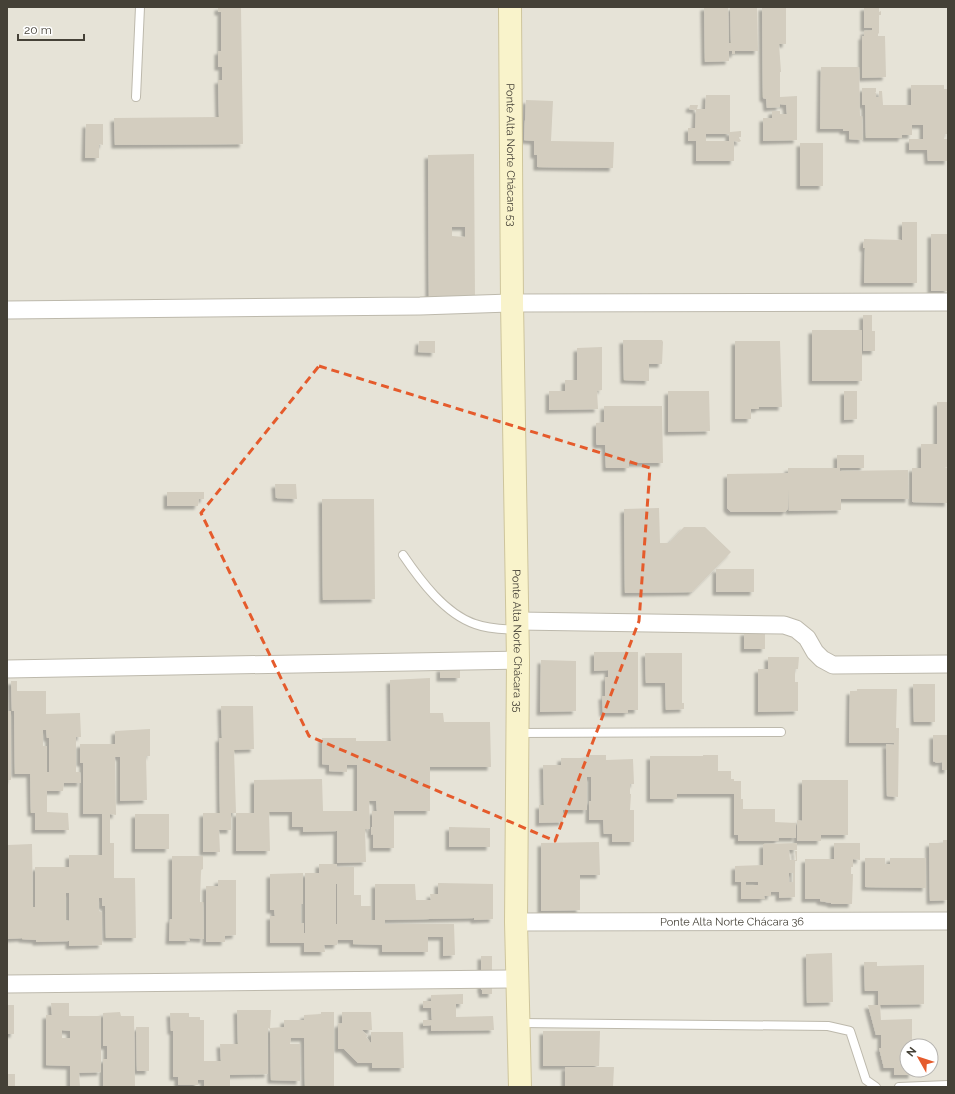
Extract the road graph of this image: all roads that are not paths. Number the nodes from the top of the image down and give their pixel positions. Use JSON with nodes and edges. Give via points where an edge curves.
{"nodes":[{"id":1,"x":140,"y":7,"type":"edge"},
{"id":2,"x":510,"y":7,"type":"edge"},
{"id":3,"x":136,"y":97,"type":"dead end"},
{"id":4,"x":948,"y":302,"type":"edge"},
{"id":5,"x":512,"y":303,"type":"junction"},
{"id":6,"x":7,"y":310,"type":"edge"},
{"id":7,"x":403,"y":555,"type":"dead end"},
{"id":8,"x":518,"y":626,"type":"junction"},
{"id":9,"x":518,"y":660,"type":"junction"},
{"id":10,"x":948,"y":664,"type":"edge"},
{"id":11,"x":7,"y":669,"type":"edge"},
{"id":12,"x":781,"y":732,"type":"dead end"},
{"id":13,"x":518,"y":733,"type":"junction"},
{"id":14,"x":948,"y":921,"type":"edge"},
{"id":15,"x":516,"y":922,"type":"junction"},
{"id":16,"x":518,"y":979,"type":"junction"},
{"id":17,"x":7,"y":984,"type":"edge"},
{"id":18,"x":519,"y":1023,"type":"junction"},
{"id":19,"x":948,"y":1085,"type":"edge"},
{"id":20,"x":520,"y":1087,"type":"edge"},
{"id":21,"x":876,"y":1087,"type":"edge"},
{"id":22,"x":899,"y":1087,"type":"edge"}],
"edges":[{"from":1,"to":3,"type":"lane"},
{"from":2,"to":5,"type":"street","name":"Ponte Alta Norte Chácara 53"},
{"from":4,"to":5,"type":"street"},
{"from":5,"to":6,"type":"street"},
{"from":5,"to":8,"type":"street","name":"Ponte Alta Norte Chácara 35"},
{"from":7,"to":8,"type":"lane","via":[[424,585],[456,615],[473,624],[490,628]]},
{"from":8,"to":9,"type":"street","name":"Ponte Alta Norte Chácara 35"},
{"from":8,"to":10,"type":"street","via":[[784,625],[796,629],[822,659],[833,665]]},
{"from":9,"to":11,"type":"street"},
{"from":9,"to":13,"type":"street","name":"Ponte Alta Norte Chácara 35"},
{"from":12,"to":13,"type":"lane"},
{"from":13,"to":15,"type":"street","name":"Ponte Alta Norte Chácara 35"},
{"from":14,"to":15,"type":"street","name":"Ponte Alta Norte Chácara 36"},
{"from":15,"to":16,"type":"street","name":"Ponte Alta Norte Chácara 35"},
{"from":16,"to":17,"type":"street"},
{"from":16,"to":18,"type":"street"},
{"from":18,"to":20,"type":"street"},
{"from":18,"to":21,"type":"lane","via":[[828,1026],[850,1031],[866,1080]]},
{"from":19,"to":22,"type":"lane"}]}
